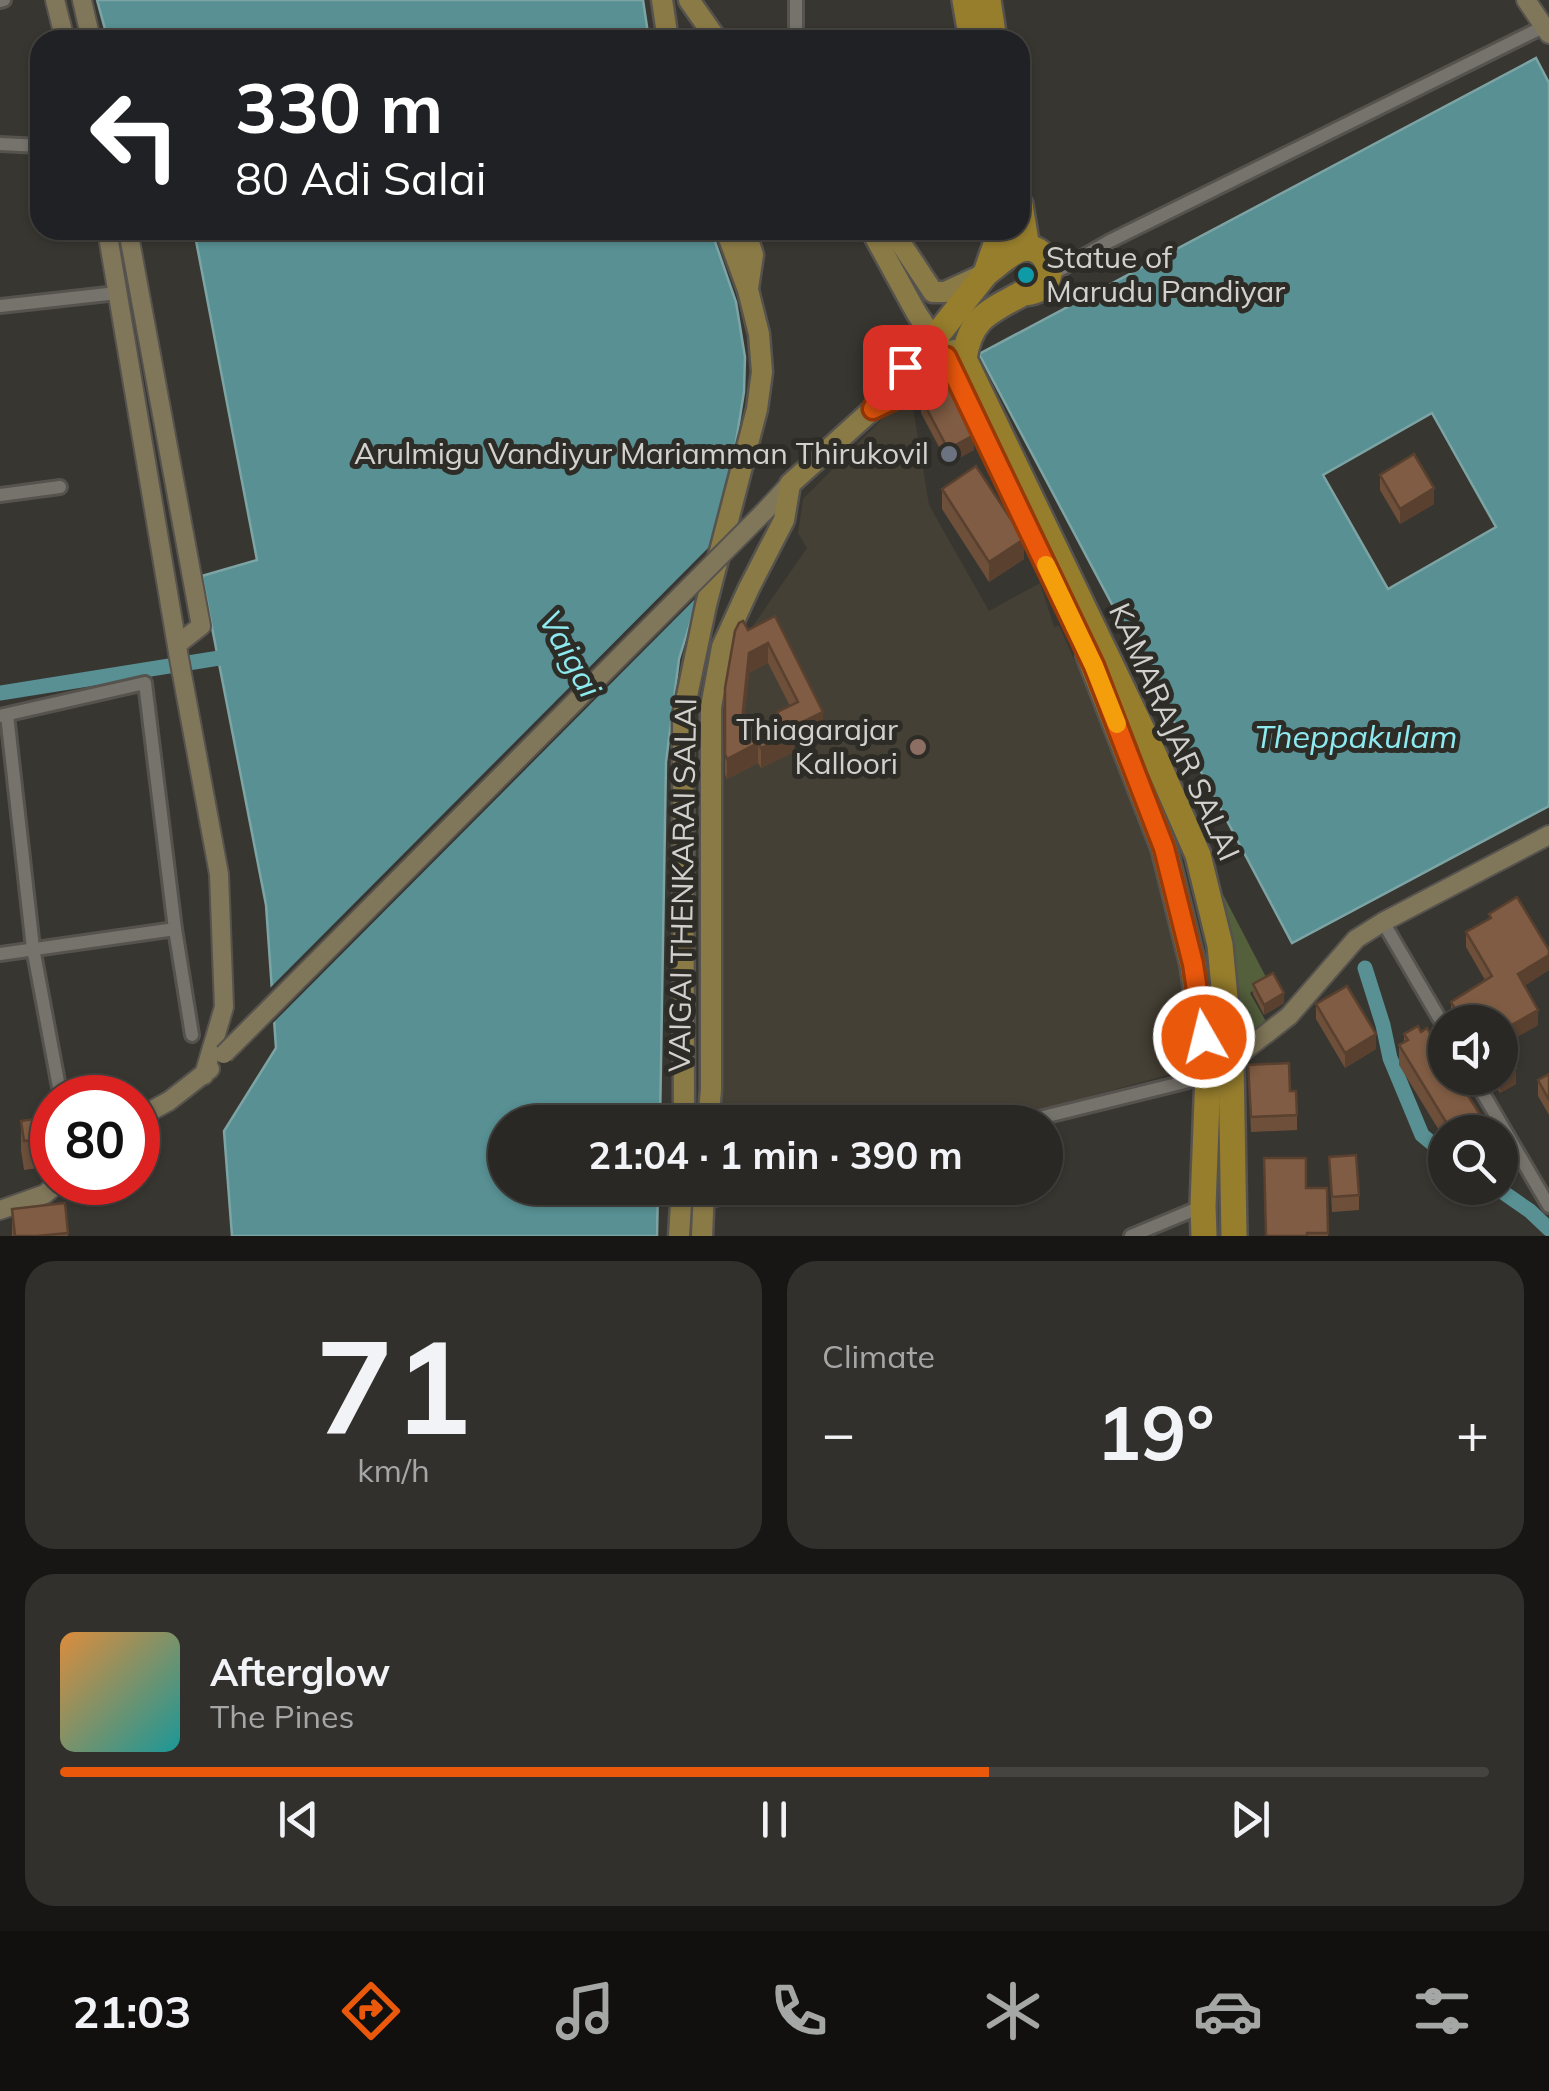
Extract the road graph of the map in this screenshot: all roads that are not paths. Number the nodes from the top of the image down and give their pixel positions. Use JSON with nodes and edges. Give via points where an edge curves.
{"nodes":[{"id":1,"x":55,"y":0,"type":"edge"},
{"id":2,"x":82,"y":0,"type":"edge"},
{"id":3,"x":690,"y":0,"type":"edge"},
{"id":4,"x":796,"y":0,"type":"edge"},
{"id":5,"x":964,"y":0,"type":"edge"},
{"id":6,"x":988,"y":0,"type":"edge"},
{"id":7,"x":1526,"y":0,"type":"edge"},
{"id":8,"x":663,"y":5,"type":"edge"},
{"id":9,"x":62,"y":30,"type":"edge"},
{"id":10,"x":89,"y":30,"type":"edge"},
{"id":11,"x":667,"y":30,"type":"edge"},
{"id":12,"x":677,"y":30,"type":"edge"},
{"id":13,"x":710,"y":30,"type":"edge"},
{"id":14,"x":796,"y":30,"type":"edge"},
{"id":15,"x":970,"y":30,"type":"edge"},
{"id":16,"x":992,"y":30,"type":"edge"},
{"id":17,"x":1547,"y":30,"type":"edge"},
{"id":18,"x":0,"y":144,"type":"edge"},
{"id":19,"x":30,"y":146,"type":"edge"},
{"id":20,"x":109,"y":240,"type":"edge"},
{"id":21,"x":130,"y":240,"type":"edge"},
{"id":22,"x":730,"y":240,"type":"edge"},
{"id":23,"x":747,"y":240,"type":"edge"},
{"id":24,"x":757,"y":240,"type":"edge"},
{"id":25,"x":876,"y":240,"type":"edge"},
{"id":26,"x":899,"y":240,"type":"edge"},
{"id":27,"x":999,"y":240,"type":"edge"},
{"id":28,"x":1009,"y":240,"type":"edge"},
{"id":29,"x":1018,"y":240,"type":"edge"},
{"id":30,"x":1017,"y":253,"type":"junction"},
{"id":31,"x":752,"y":255,"type":"junction"},
{"id":32,"x":986,"y":273,"type":"junction"},
{"id":33,"x":1049,"y":276,"type":"junction"},
{"id":34,"x":748,"y":290,"type":"junction"},
{"id":35,"x":118,"y":293,"type":"junction"},
{"id":36,"x":0,"y":306,"type":"edge"},
{"id":37,"x":967,"y":339,"type":"junction"},
{"id":38,"x":940,"y":348,"type":"junction"},
{"id":39,"x":790,"y":484,"type":"junction"},
{"id":40,"x":60,"y":486,"type":"dead end"},
{"id":41,"x":0,"y":495,"type":"edge"},
{"id":42,"x":178,"y":651,"type":"junction"},
{"id":43,"x":3,"y":715,"type":"edge"},
{"id":44,"x":1549,"y":834,"type":"edge"},
{"id":45,"x":1383,"y":922,"type":"junction"},
{"id":46,"x":175,"y":928,"type":"junction"},
{"id":47,"x":32,"y":948,"type":"junction"},
{"id":48,"x":0,"y":954,"type":"edge"},
{"id":49,"x":1432,"y":1005,"type":"edge"},
{"id":50,"x":192,"y":1035,"type":"dead end"},
{"id":51,"x":1220,"y":1067,"type":"junction"},
{"id":52,"x":56,"y":1075,"type":"edge"},
{"id":53,"x":204,"y":1076,"type":"junction"},
{"id":54,"x":1484,"y":1095,"type":"edge"},
{"id":55,"x":684,"y":1105,"type":"edge"},
{"id":56,"x":710,"y":1105,"type":"edge"},
{"id":57,"x":160,"y":1106,"type":"edge"},
{"id":58,"x":1063,"y":1112,"type":"edge"},
{"id":59,"x":30,"y":1199,"type":"edge"},
{"id":60,"x":681,"y":1205,"type":"edge"},
{"id":61,"x":703,"y":1205,"type":"edge"},
{"id":62,"x":1203,"y":1206,"type":"junction"},
{"id":63,"x":1549,"y":1206,"type":"edge"},
{"id":64,"x":0,"y":1210,"type":"edge"},
{"id":65,"x":679,"y":1236,"type":"edge"},
{"id":66,"x":702,"y":1236,"type":"edge"},
{"id":67,"x":1132,"y":1236,"type":"edge"},
{"id":68,"x":1204,"y":1236,"type":"edge"},
{"id":69,"x":1234,"y":1236,"type":"edge"}],
"edges":[{"from":1,"to":9,"type":"street"},
{"from":2,"to":10,"type":"street"},
{"from":3,"to":13,"type":"main road"},
{"from":4,"to":14,"type":"street"},
{"from":5,"to":15,"type":"highway"},
{"from":6,"to":16,"type":"highway"},
{"from":7,"to":17,"type":"street"},
{"from":8,"to":11,"type":"main road"},
{"from":8,"to":12,"type":"main road"},
{"from":17,"to":33,"type":"street"},
{"from":18,"to":19,"type":"street"},
{"from":20,"to":35,"type":"street"},
{"from":21,"to":42,"type":"street","via":[[201,626]]},
{"from":22,"to":34,"type":"main road","name":"VAIGAI THENKARAI SALAI"},
{"from":23,"to":31,"type":"main road","name":"VAIGAI THENKARAI SALAI"},
{"from":24,"to":31,"type":"main road"},
{"from":25,"to":38,"type":"main road"},
{"from":26,"to":32,"type":"main road","via":[[933,292]]},
{"from":27,"to":32,"type":"highway"},
{"from":28,"to":30,"type":"highway"},
{"from":29,"to":30,"type":"highway"},
{"from":30,"to":32,"type":"highway"},
{"from":30,"to":33,"type":"highway","via":[[1034,249],[1048,262]]},
{"from":31,"to":34,"type":"main road","name":"VAIGAI THENKARAI SALAI"},
{"from":32,"to":38,"type":"highway"},
{"from":33,"to":37,"type":"highway","via":[[1036,291],[983,315]]},
{"from":34,"to":55,"type":"main road","name":"VAIGAI THENKARAI SALAI","via":[[759,334],[758,408],[684,715]]},
{"from":35,"to":36,"type":"street"},
{"from":35,"to":42,"type":"street"},
{"from":37,"to":38,"type":"main road"},
{"from":37,"to":51,"type":"highway","name":"KAMARAJAR SALAI","via":[[964,359],[1198,856],[1220,945]]},
{"from":38,"to":39,"type":"main road","via":[[900,396],[873,409]]},
{"from":38,"to":51,"type":"highway","name":"KAMARAJAR SALAI","via":[[1094,666],[1164,848]]},
{"from":39,"to":53,"type":"street","bridge":true},
{"from":39,"to":56,"type":"main road","name":"VAIGAI THENKARAI SALAI","via":[[784,520],[722,647],[711,707]]},
{"from":40,"to":41,"type":"street"},
{"from":42,"to":53,"type":"street","via":[[219,874],[224,1007]]},
{"from":43,"to":46,"type":"street","via":[[144,683]]},
{"from":43,"to":47,"type":"street"},
{"from":44,"to":45,"type":"street"},
{"from":45,"to":49,"type":"street"},
{"from":45,"to":51,"type":"street","via":[[1356,939],[1289,1016]]},
{"from":46,"to":47,"type":"street"},
{"from":46,"to":50,"type":"street"},
{"from":47,"to":48,"type":"street"},
{"from":47,"to":52,"type":"street"},
{"from":51,"to":58,"type":"street"},
{"from":51,"to":62,"type":"highway","name":"KAMARAJAR SALAI"},
{"from":51,"to":69,"type":"highway","name":"KAMARAJAR SALAI"},
{"from":53,"to":57,"type":"street"},
{"from":54,"to":63,"type":"street"},
{"from":59,"to":64,"type":"street"},
{"from":60,"to":65,"type":"main road"},
{"from":61,"to":66,"type":"main road"},
{"from":62,"to":67,"type":"street"},
{"from":62,"to":68,"type":"highway","name":"KAMARAJAR SALAI"}]}
